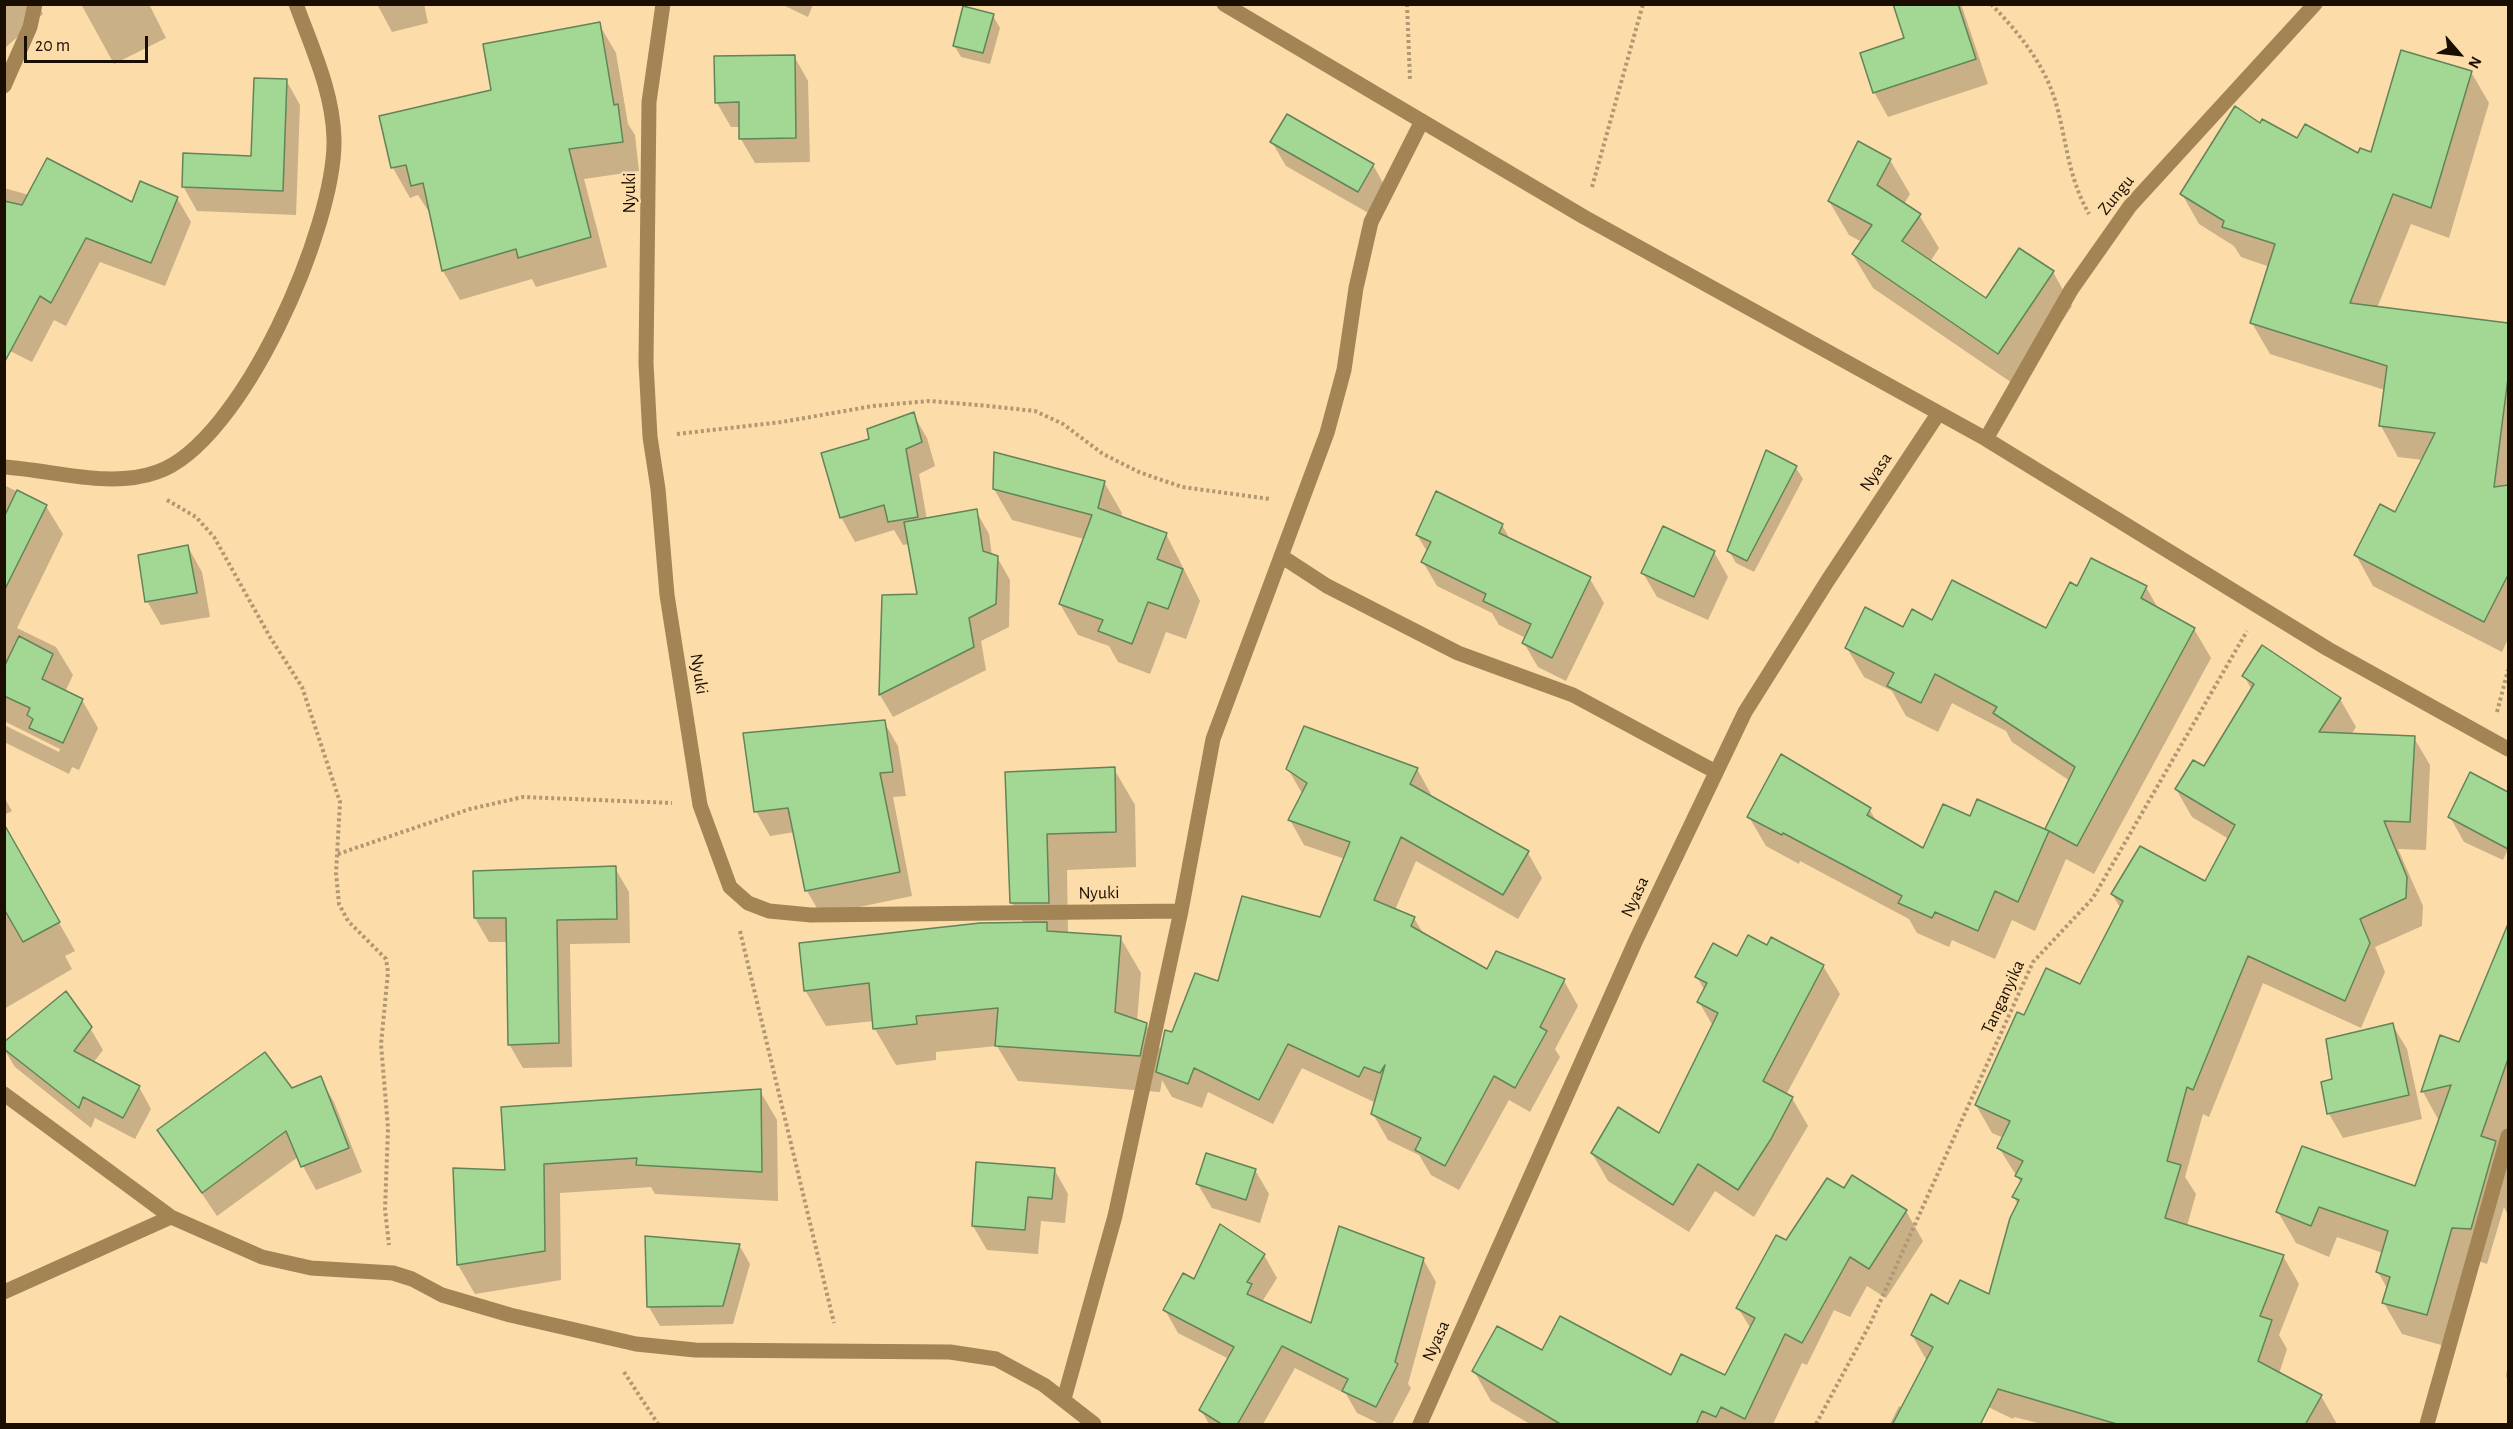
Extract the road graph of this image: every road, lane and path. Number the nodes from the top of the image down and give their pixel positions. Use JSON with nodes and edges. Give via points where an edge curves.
{"nodes":[{"id":1,"x":35,"y":4,"type":"edge"},
{"id":2,"x":296,"y":4,"type":"edge"},
{"id":3,"x":663,"y":4,"type":"edge"},
{"id":4,"x":1224,"y":4,"type":"edge"},
{"id":5,"x":1407,"y":4,"type":"edge"},
{"id":6,"x":1643,"y":4,"type":"edge"},
{"id":7,"x":1991,"y":4,"type":"edge"},
{"id":8,"x":2315,"y":4,"type":"edge"},
{"id":9,"x":4,"y":86,"type":"edge"},
{"id":10,"x":1416,"y":117,"type":"junction"},
{"id":11,"x":1584,"y":217,"type":"junction"},
{"id":12,"x":2105,"y":242,"type":"junction"},
{"id":13,"x":1938,"y":414,"type":"junction"},
{"id":14,"x":650,"y":437,"type":"junction"},
{"id":15,"x":1986,"y":439,"type":"junction"},
{"id":16,"x":4,"y":467,"type":"edge"},
{"id":17,"x":160,"y":496,"type":"dead end"},
{"id":18,"x":1301,"y":504,"type":"junction"},
{"id":19,"x":1281,"y":556,"type":"junction"},
{"id":20,"x":2260,"y":607,"type":"junction"},
{"id":21,"x":2508,"y":670,"type":"edge"},
{"id":22,"x":2489,"y":738,"type":"junction"},
{"id":23,"x":2508,"y":749,"type":"edge"},
{"id":24,"x":1716,"y":772,"type":"junction"},
{"id":25,"x":700,"y":805,"type":"junction"},
{"id":26,"x":338,"y":854,"type":"junction"},
{"id":27,"x":730,"y":887,"type":"junction"},
{"id":28,"x":1181,"y":911,"type":"junction"},
{"id":29,"x":4,"y":1094,"type":"edge"},
{"id":30,"x":2508,"y":1136,"type":"edge"},
{"id":31,"x":171,"y":1217,"type":"junction"},
{"id":32,"x":393,"y":1273,"type":"junction"},
{"id":33,"x":4,"y":1292,"type":"edge"},
{"id":34,"x":607,"y":1338,"type":"junction"},
{"id":35,"x":841,"y":1350,"type":"junction"},
{"id":36,"x":1064,"y":1399,"type":"junction"},
{"id":37,"x":658,"y":1425,"type":"edge"},
{"id":38,"x":1094,"y":1425,"type":"edge"},
{"id":39,"x":1420,"y":1425,"type":"edge"},
{"id":40,"x":1816,"y":1425,"type":"edge"},
{"id":41,"x":2427,"y":1425,"type":"edge"}],
"edges":[{"from":1,"to":9,"type":"street","via":[[30,27]]},
{"from":2,"to":16,"type":"street","via":[[325,83],[334,138],[332,179],[303,271],[271,340],[231,410],[188,457],[159,472],[112,479]]},
{"from":3,"to":14,"type":"street","name":"Nyuki","via":[[650,102],[646,363]]},
{"from":4,"to":10,"type":"street"},
{"from":5,"to":10,"type":"path"},
{"from":6,"to":11,"type":"path"},
{"from":7,"to":12,"type":"path","via":[[2035,57],[2055,99],[2070,175]]},
{"from":8,"to":12,"type":"street","name":"Zungu","via":[[2130,206]]},
{"from":10,"to":11,"type":"street"},
{"from":10,"to":18,"type":"street","via":[[1371,222],[1344,370],[1327,433]]},
{"from":11,"to":13,"type":"street"},
{"from":12,"to":15,"type":"street","name":"Zungu","via":[[2071,290]]},
{"from":13,"to":15,"type":"street"},
{"from":13,"to":24,"type":"street","name":"Nyasa","via":[[1751,703]]},
{"from":14,"to":18,"type":"path","via":[[782,422],[873,406],[928,401],[979,405],[1035,411],[1063,424],[1103,454],[1182,487]]},
{"from":14,"to":25,"type":"street","name":"Nyuki","via":[[667,595]]},
{"from":15,"to":20,"type":"street"},
{"from":17,"to":26,"type":"path","via":[[196,517],[214,537],[302,687],[340,802]]},
{"from":18,"to":19,"type":"street"},
{"from":19,"to":24,"type":"street","via":[[1327,586],[1458,653],[1573,694]]},
{"from":19,"to":28,"type":"street","via":[[1214,740]]},
{"from":20,"to":22,"type":"street"},
{"from":20,"to":40,"type":"path","name":"Tanganyika","via":[[2093,898],[2033,962],[1871,1322]]},
{"from":21,"to":22,"type":"path"},
{"from":22,"to":23,"type":"street"},
{"from":24,"to":39,"type":"street","name":"Nyasa","via":[[1636,940]]},
{"from":25,"to":26,"type":"path","via":[[523,797],[470,808]]},
{"from":25,"to":27,"type":"street","name":"Nyuki"},
{"from":26,"to":32,"type":"path","via":[[339,904],[348,921],[386,959],[388,972],[381,1044],[388,1128],[385,1210]]},
{"from":27,"to":28,"type":"street","name":"Nyuki","via":[[748,903],[769,911],[811,915]]},
{"from":27,"to":35,"type":"path"},
{"from":28,"to":36,"type":"street","via":[[1115,1216]]},
{"from":29,"to":31,"type":"street"},
{"from":30,"to":41,"type":"street"},
{"from":31,"to":32,"type":"street","via":[[262,1257],[311,1268]]},
{"from":31,"to":33,"type":"street"},
{"from":32,"to":34,"type":"street","via":[[442,1295]]},
{"from":34,"to":35,"type":"street","via":[[695,1350]]},
{"from":34,"to":37,"type":"path"},
{"from":35,"to":36,"type":"street","via":[[950,1352],[996,1359]]},
{"from":36,"to":38,"type":"street"}]}
